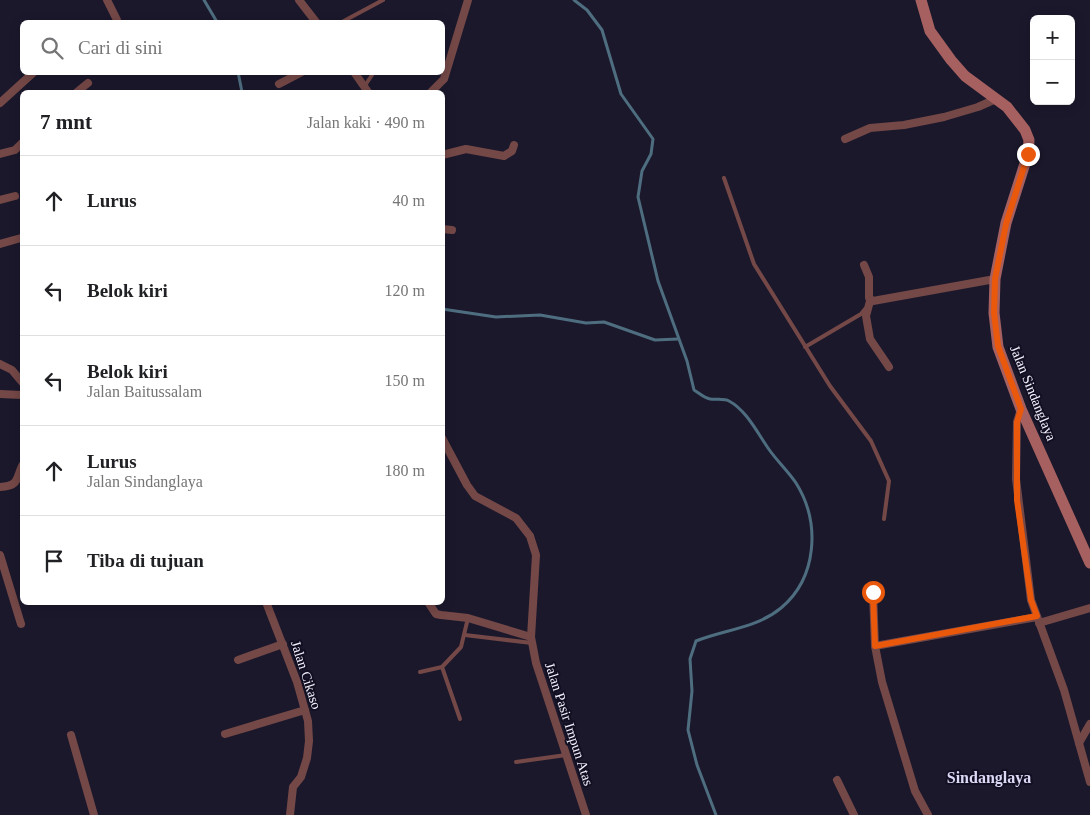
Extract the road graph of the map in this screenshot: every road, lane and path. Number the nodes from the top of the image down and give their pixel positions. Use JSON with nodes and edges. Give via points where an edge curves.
{"nodes":[{"id":1,"x":107,"y":0,"type":"edge"},
{"id":2,"x":299,"y":0,"type":"edge"},
{"id":3,"x":383,"y":0,"type":"edge"},
{"id":4,"x":468,"y":0,"type":"edge"},
{"id":5,"x":921,"y":0,"type":"edge"},
{"id":6,"x":117,"y":20,"type":"dead end"},
{"id":7,"x":314,"y":20,"type":"edge"},
{"id":8,"x":346,"y":20,"type":"edge"},
{"id":9,"x":31,"y":75,"type":"edge"},
{"id":10,"x":296,"y":75,"type":"edge"},
{"id":11,"x":356,"y":75,"type":"edge"},
{"id":12,"x":373,"y":75,"type":"edge"},
{"id":13,"x":445,"y":75,"type":"edge"},
{"id":14,"x":445,"y":75,"type":"edge"},
{"id":15,"x":88,"y":83,"type":"dead end"},
{"id":16,"x":279,"y":84,"type":"dead end"},
{"id":17,"x":79,"y":90,"type":"edge"},
{"id":18,"x":366,"y":90,"type":"edge"},
{"id":19,"x":433,"y":90,"type":"edge"},
{"id":20,"x":996,"y":99,"type":"junction"},
{"id":21,"x":0,"y":103,"type":"edge"},
{"id":22,"x":846,"y":140,"type":"dead end"},
{"id":23,"x":20,"y":145,"type":"edge"},
{"id":24,"x":514,"y":145,"type":"dead end"},
{"id":25,"x":0,"y":154,"type":"edge"},
{"id":26,"x":445,"y":154,"type":"edge"},
{"id":27,"x":724,"y":178,"type":"dead end"},
{"id":28,"x":15,"y":196,"type":"dead end"},
{"id":29,"x":0,"y":200,"type":"edge"},
{"id":30,"x":445,"y":229,"type":"edge"},
{"id":31,"x":452,"y":230,"type":"dead end"},
{"id":32,"x":20,"y":238,"type":"edge"},
{"id":33,"x":0,"y":244,"type":"edge"},
{"id":34,"x":864,"y":265,"type":"dead end"},
{"id":35,"x":995,"y":279,"type":"junction"},
{"id":36,"x":869,"y":304,"type":"junction"},
{"id":37,"x":805,"y":347,"type":"junction"},
{"id":38,"x":0,"y":364,"type":"edge"},
{"id":39,"x":889,"y":367,"type":"dead end"},
{"id":40,"x":20,"y":380,"type":"edge"},
{"id":41,"x":0,"y":394,"type":"edge"},
{"id":42,"x":20,"y":395,"type":"edge"},
{"id":43,"x":1021,"y":409,"type":"junction"},
{"id":44,"x":445,"y":445,"type":"edge"},
{"id":45,"x":20,"y":478,"type":"edge"},
{"id":46,"x":0,"y":486,"type":"edge"},
{"id":47,"x":884,"y":519,"type":"dead end"},
{"id":48,"x":0,"y":555,"type":"edge"},
{"id":49,"x":1090,"y":564,"type":"edge"},
{"id":50,"x":873,"y":592,"type":"dead end"},
{"id":51,"x":267,"y":605,"type":"edge"},
{"id":52,"x":430,"y":605,"type":"edge"},
{"id":53,"x":1090,"y":608,"type":"edge"},
{"id":54,"x":468,"y":618,"type":"junction"},
{"id":55,"x":1038,"y":620,"type":"junction"},
{"id":56,"x":21,"y":624,"type":"dead end"},
{"id":57,"x":464,"y":635,"type":"junction"},
{"id":58,"x":532,"y":640,"type":"junction"},
{"id":59,"x":283,"y":644,"type":"junction"},
{"id":60,"x":875,"y":646,"type":"junction"},
{"id":61,"x":238,"y":660,"type":"dead end"},
{"id":62,"x":442,"y":668,"type":"junction"},
{"id":63,"x":420,"y":672,"type":"dead end"},
{"id":64,"x":306,"y":710,"type":"junction"},
{"id":65,"x":460,"y":719,"type":"dead end"},
{"id":66,"x":1090,"y":724,"type":"edge"},
{"id":67,"x":225,"y":734,"type":"dead end"},
{"id":68,"x":71,"y":735,"type":"dead end"},
{"id":69,"x":1079,"y":743,"type":"junction"},
{"id":70,"x":567,"y":754,"type":"junction"},
{"id":71,"x":516,"y":762,"type":"dead end"},
{"id":72,"x":837,"y":780,"type":"dead end"},
{"id":73,"x":1090,"y":782,"type":"edge"},
{"id":74,"x":94,"y":815,"type":"edge"},
{"id":75,"x":290,"y":815,"type":"edge"},
{"id":76,"x":586,"y":815,"type":"edge"},
{"id":77,"x":854,"y":815,"type":"edge"},
{"id":78,"x":928,"y":815,"type":"edge"}],
"edges":[{"from":1,"to":6,"type":"street"},
{"from":2,"to":7,"type":"street"},
{"from":3,"to":8,"type":"lane"},
{"from":4,"to":14,"type":"street"},
{"from":5,"to":20,"type":"street","name":"Jalan Sindanglaya","via":[[930,31],[951,60],[965,76]]},
{"from":9,"to":21,"type":"street"},
{"from":10,"to":16,"type":"street"},
{"from":11,"to":18,"type":"street"},
{"from":12,"to":18,"type":"lane"},
{"from":13,"to":19,"type":"street"},
{"from":15,"to":17,"type":"street"},
{"from":20,"to":22,"type":"street","via":[[944,117],[904,126],[870,128]]},
{"from":20,"to":35,"type":"street","name":"Jalan Sindanglaya","via":[[1007,107],[1029,140]]},
{"from":23,"to":25,"type":"street","via":[[15,150]]},
{"from":24,"to":26,"type":"street","via":[[512,151],[504,156],[466,149]]},
{"from":27,"to":37,"type":"lane","via":[[754,264]]},
{"from":28,"to":29,"type":"street"},
{"from":30,"to":31,"type":"street"},
{"from":32,"to":33,"type":"street"},
{"from":34,"to":36,"type":"street","via":[[869,277]]},
{"from":35,"to":36,"type":"street"},
{"from":35,"to":43,"type":"street","name":"Jalan Sindanglaya","via":[[994,313],[998,346]]},
{"from":36,"to":37,"type":"lane","via":[[861,314]]},
{"from":36,"to":39,"type":"street","via":[[870,339]]},
{"from":37,"to":47,"type":"lane","via":[[871,441],[888,481]]},
{"from":38,"to":40,"type":"street","via":[[12,370]]},
{"from":41,"to":42,"type":"street"},
{"from":43,"to":49,"type":"street","name":"Jalan Sindanglaya"},
{"from":43,"to":55,"type":"street","via":[[1017,422],[1017,500],[1031,600]]},
{"from":44,"to":58,"type":"street","name":"Jalan Pasir Impun Atas","via":[[475,496],[516,518],[530,536],[536,555]]},
{"from":45,"to":46,"type":"street"},
{"from":48,"to":56,"type":"street"},
{"from":50,"to":60,"type":"street"},
{"from":51,"to":59,"type":"street","name":"Jalan Cikaso"},
{"from":52,"to":54,"type":"street","via":[[436,614]]},
{"from":53,"to":55,"type":"street"},
{"from":54,"to":57,"type":"lane"},
{"from":54,"to":58,"type":"street"},
{"from":55,"to":60,"type":"street"},
{"from":55,"to":69,"type":"street","via":[[1064,690]]},
{"from":57,"to":58,"type":"lane"},
{"from":57,"to":62,"type":"lane","via":[[461,647]]},
{"from":58,"to":70,"type":"street","name":"Jalan Pasir Impun Atas","via":[[544,692]]},
{"from":59,"to":61,"type":"street"},
{"from":59,"to":64,"type":"street","name":"Jalan Cikaso"},
{"from":60,"to":78,"type":"street","via":[[904,758],[915,791]]},
{"from":62,"to":63,"type":"lane"},
{"from":62,"to":65,"type":"lane"},
{"from":64,"to":67,"type":"street"},
{"from":64,"to":75,"type":"street","name":"Jalan Cikaso","via":[[308,749],[300,777],[293,787]]},
{"from":66,"to":69,"type":"street"},
{"from":68,"to":74,"type":"street"},
{"from":69,"to":73,"type":"street"},
{"from":70,"to":71,"type":"lane"},
{"from":70,"to":76,"type":"street","name":"Jalan Pasir Impun Atas"},
{"from":72,"to":77,"type":"street"}]}
